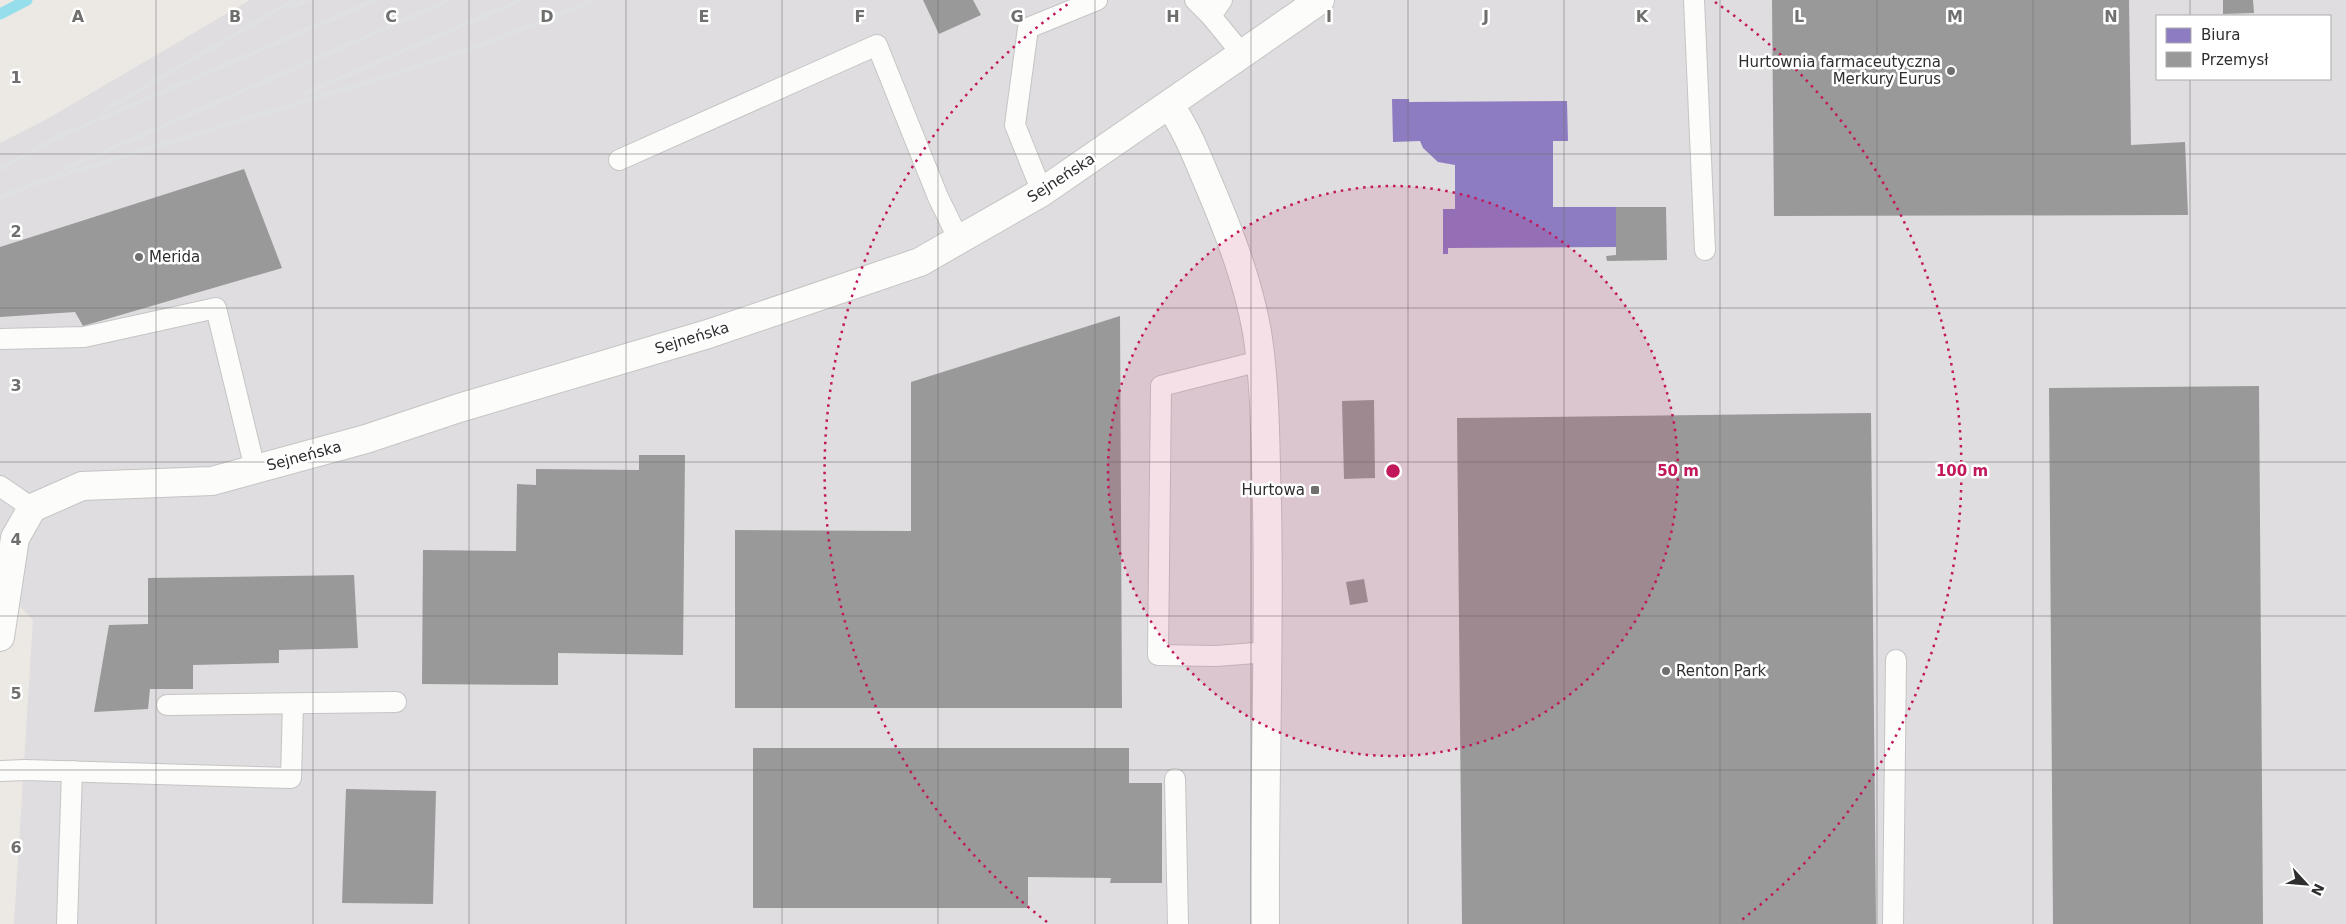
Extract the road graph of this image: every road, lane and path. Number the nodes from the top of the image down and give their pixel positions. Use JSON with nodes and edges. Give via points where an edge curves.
{"nodes":[{"id":1,"x":1097,"y":0,"type":"edge"},
{"id":2,"x":1194,"y":0,"type":"edge"},
{"id":3,"x":1320,"y":0,"type":"edge"},
{"id":4,"x":1694,"y":0,"type":"edge"},
{"id":5,"x":1217,"y":8,"type":"edge"},
{"id":6,"x":1242,"y":54,"type":"junction"},
{"id":7,"x":1170,"y":106,"type":"junction"},
{"id":8,"x":618,"y":160,"type":"dead end"},
{"id":9,"x":1042,"y":192,"type":"junction"},
{"id":10,"x":959,"y":240,"type":"junction"},
{"id":11,"x":1705,"y":250,"type":"dead end"},
{"id":12,"x":0,"y":339,"type":"edge"},
{"id":13,"x":1260,"y":361,"type":"junction"},
{"id":14,"x":255,"y":469,"type":"junction"},
{"id":15,"x":0,"y":486,"type":"edge"},
{"id":16,"x":32,"y":508,"type":"junction"},
{"id":17,"x":0,"y":638,"type":"edge"},
{"id":18,"x":1268,"y":652,"type":"junction"},
{"id":19,"x":1896,"y":660,"type":"dead end"},
{"id":20,"x":396,"y":702,"type":"dead end"},
{"id":21,"x":293,"y":704,"type":"junction"},
{"id":22,"x":167,"y":705,"type":"dead end"},
{"id":23,"x":0,"y":771,"type":"edge"},
{"id":24,"x":72,"y":771,"type":"junction"},
{"id":25,"x":1175,"y":779,"type":"dead end"},
{"id":26,"x":68,"y":924,"type":"edge"},
{"id":27,"x":1178,"y":924,"type":"edge"},
{"id":28,"x":1265,"y":924,"type":"edge"},
{"id":29,"x":1893,"y":924,"type":"edge"}],
"edges":[{"from":1,"to":9,"type":"lane","via":[[1028,28],[1015,125]]},
{"from":2,"to":5,"type":"lane"},
{"from":3,"to":6,"type":"street","name":"Sejneńska"},
{"from":4,"to":11,"type":"lane"},
{"from":5,"to":6,"type":"lane"},
{"from":6,"to":7,"type":"street","name":"Sejneńska"},
{"from":7,"to":9,"type":"street","name":"Sejneńska"},
{"from":7,"to":13,"type":"street","via":[[1183,123],[1229,234],[1257,331]]},
{"from":8,"to":10,"type":"lane","via":[[877,45],[938,197]]},
{"from":9,"to":10,"type":"street","name":"Sejneńska"},
{"from":10,"to":14,"type":"street","name":"Sejneńska","via":[[920,262],[708,334],[366,439]]},
{"from":12,"to":14,"type":"lane","via":[[84,337],[216,308]]},
{"from":13,"to":18,"type":"street","via":[[1266,426]]},
{"from":13,"to":18,"type":"lane","via":[[1161,386],[1158,655],[1216,656]]},
{"from":14,"to":16,"type":"street","name":"Sejneńska","via":[[212,481],[82,486]]},
{"from":15,"to":16,"type":"lane"},
{"from":16,"to":17,"type":"street","via":[[15,538]]},
{"from":18,"to":28,"type":"street"},
{"from":19,"to":29,"type":"lane"},
{"from":20,"to":21,"type":"lane"},
{"from":21,"to":22,"type":"lane"},
{"from":21,"to":24,"type":"lane","via":[[291,778]]},
{"from":23,"to":24,"type":"lane"},
{"from":24,"to":26,"type":"lane"},
{"from":25,"to":27,"type":"lane"}]}
